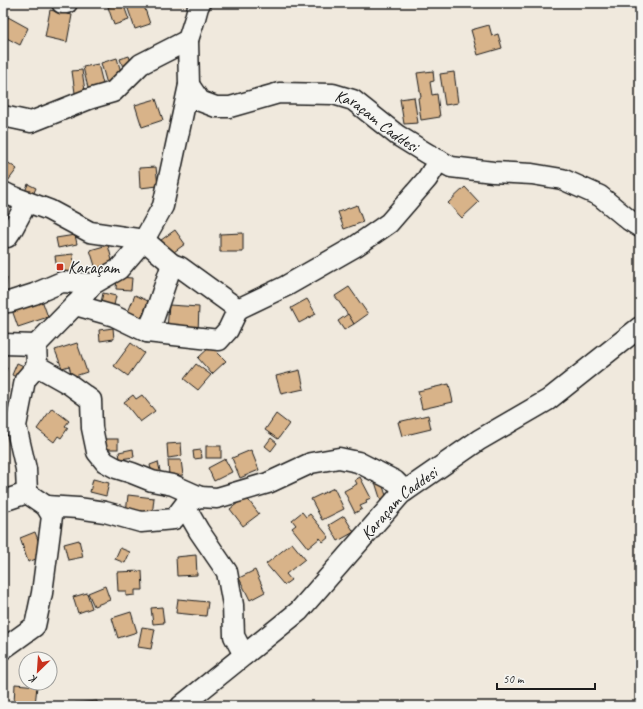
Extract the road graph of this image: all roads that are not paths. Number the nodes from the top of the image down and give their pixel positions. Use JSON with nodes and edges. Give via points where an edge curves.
{"nodes":[{"id":1,"x":62,"y":3,"type":"edge"},
{"id":2,"x":68,"y":3,"type":"edge"},
{"id":3,"x":200,"y":3,"type":"edge"},
{"id":4,"x":188,"y":40,"type":"junction"},
{"id":5,"x":189,"y":85,"type":"junction"},
{"id":6,"x":3,"y":116,"type":"edge"},
{"id":7,"x":439,"y":160,"type":"junction"},
{"id":8,"x":3,"y":192,"type":"edge"},
{"id":9,"x":27,"y":202,"type":"junction"},
{"id":10,"x":640,"y":227,"type":"edge"},
{"id":11,"x":3,"y":237,"type":"edge"},
{"id":12,"x":144,"y":240,"type":"junction"},
{"id":13,"x":172,"y":264,"type":"junction"},
{"id":14,"x":93,"y":284,"type":"junction"},
{"id":15,"x":3,"y":302,"type":"edge"},
{"id":16,"x":75,"y":305,"type":"junction"},
{"id":17,"x":238,"y":309,"type":"junction"},
{"id":18,"x":640,"y":327,"type":"edge"},
{"id":19,"x":147,"y":332,"type":"junction"},
{"id":20,"x":3,"y":344,"type":"edge"},
{"id":21,"x":36,"y":345,"type":"junction"},
{"id":22,"x":37,"y":366,"type":"junction"},
{"id":23,"x":405,"y":491,"type":"junction"},
{"id":24,"x":27,"y":492,"type":"junction"},
{"id":25,"x":194,"y":500,"type":"junction"},
{"id":26,"x":3,"y":501,"type":"edge"},
{"id":27,"x":46,"y":506,"type":"junction"},
{"id":28,"x":3,"y":649,"type":"edge"},
{"id":29,"x":244,"y":655,"type":"junction"},
{"id":30,"x":181,"y":706,"type":"edge"}],
"edges":[{"from":1,"to":2,"type":"street"},
{"from":3,"to":4,"type":"street"},
{"from":4,"to":5,"type":"street"},
{"from":4,"to":6,"type":"street","via":[[142,64],[113,92],[31,122]]},
{"from":5,"to":7,"type":"street","name":"Karaçam Caddesi","via":[[200,101],[216,107],[230,107],[279,93],[333,94],[353,100],[397,135]]},
{"from":5,"to":12,"type":"street","via":[[163,206]]},
{"from":7,"to":10,"type":"street","name":"Karaçam Caddesi","via":[[451,167],[562,179],[600,196]]},
{"from":7,"to":17,"type":"street","via":[[427,179],[389,223],[356,246],[286,286]]},
{"from":8,"to":9,"type":"street"},
{"from":9,"to":11,"type":"street","via":[[7,237]]},
{"from":9,"to":12,"type":"street","via":[[90,232]]},
{"from":12,"to":13,"type":"street"},
{"from":12,"to":14,"type":"street","via":[[119,268]]},
{"from":13,"to":17,"type":"street","via":[[180,267]]},
{"from":13,"to":19,"type":"street"},
{"from":14,"to":15,"type":"street","via":[[62,282],[34,294]]},
{"from":14,"to":16,"type":"street"},
{"from":16,"to":19,"type":"street","via":[[114,316]]},
{"from":16,"to":21,"type":"street"},
{"from":17,"to":19,"type":"street","via":[[228,330],[219,340]]},
{"from":18,"to":23,"type":"street","name":"Karaçam Caddesi","via":[[548,400],[479,440]]},
{"from":20,"to":21,"type":"street"},
{"from":21,"to":22,"type":"street"},
{"from":22,"to":24,"type":"street","via":[[25,380],[16,426],[26,469]]},
{"from":22,"to":25,"type":"street","via":[[70,384],[91,400],[92,428],[97,452],[104,462],[152,482],[173,486]]},
{"from":23,"to":25,"type":"street","via":[[395,481],[358,462],[339,458],[311,463],[268,483],[217,498]]},
{"from":23,"to":29,"type":"street","name":"Karaçam Caddesi","via":[[299,611]]},
{"from":24,"to":26,"type":"street"},
{"from":24,"to":27,"type":"street"},
{"from":25,"to":27,"type":"street","via":[[174,519],[142,522],[105,512]]},
{"from":25,"to":29,"type":"street","via":[[188,512],[227,572],[233,605],[234,636]]},
{"from":27,"to":28,"type":"street","via":[[52,516],[35,626]]},
{"from":29,"to":30,"type":"street","name":"Karaçam Caddesi"}]}
